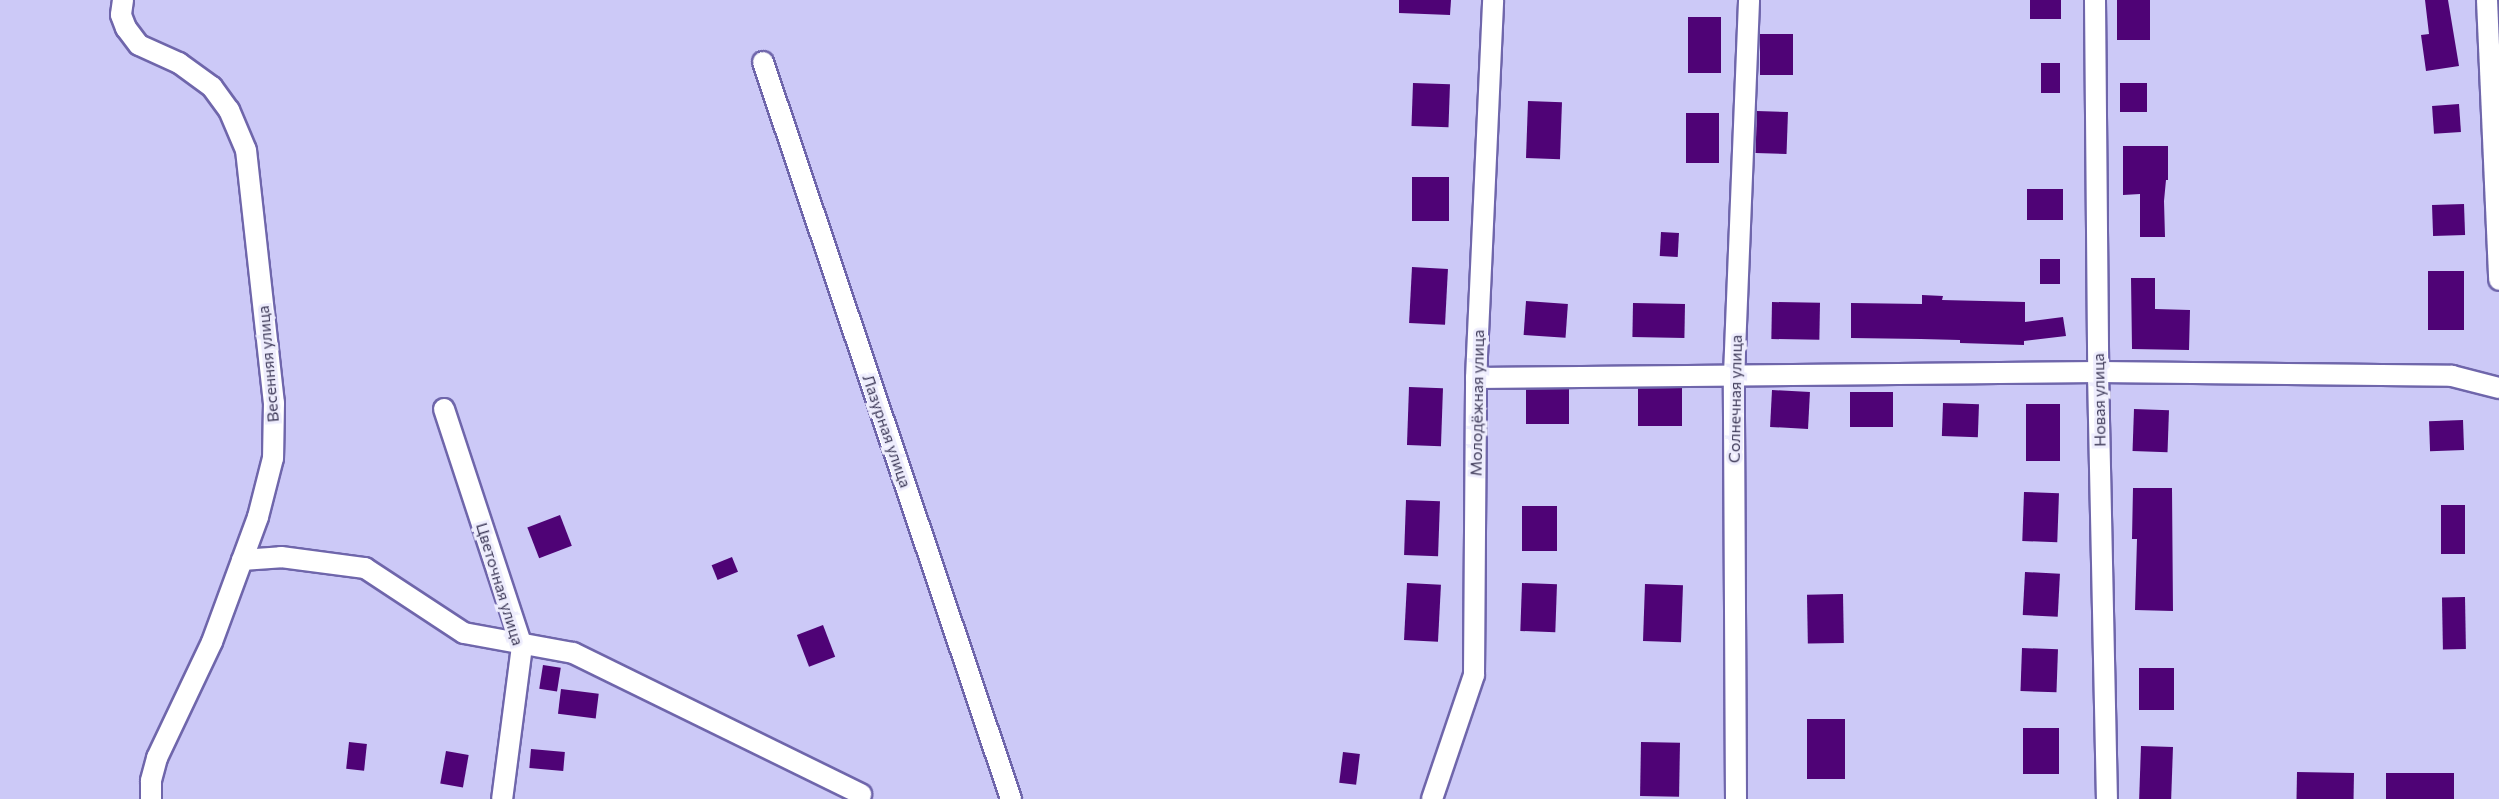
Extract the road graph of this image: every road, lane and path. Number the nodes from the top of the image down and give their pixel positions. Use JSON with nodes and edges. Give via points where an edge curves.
{"nodes":[{"id":1,"x":123,"y":0,"type":"edge"},
{"id":2,"x":1493,"y":0,"type":"edge"},
{"id":3,"x":1749,"y":0,"type":"edge"},
{"id":4,"x":2095,"y":0,"type":"edge"},
{"id":5,"x":2487,"y":0,"type":"edge"},
{"id":6,"x":764,"y":62,"type":"dead end"},
{"id":7,"x":2499,"y":280,"type":"edge"},
{"id":8,"x":2098,"y":372,"type":"junction"},
{"id":9,"x":1734,"y":375,"type":"junction"},
{"id":10,"x":1476,"y":378,"type":"junction"},
{"id":11,"x":2499,"y":388,"type":"edge"},
{"id":12,"x":444,"y":409,"type":"dead end"},
{"id":13,"x":242,"y":560,"type":"junction"},
{"id":14,"x":522,"y":645,"type":"junction"},
{"id":15,"x":867,"y":798,"type":"edge"},
{"id":16,"x":151,"y":799,"type":"edge"},
{"id":17,"x":502,"y":799,"type":"edge"},
{"id":18,"x":1011,"y":799,"type":"edge"},
{"id":19,"x":1432,"y":799,"type":"edge"},
{"id":20,"x":1736,"y":799,"type":"edge"},
{"id":21,"x":2107,"y":799,"type":"edge"}],
"edges":[{"from":1,"to":13,"type":"street","name":"Весенняя улица","via":[[126,28],[139,45],[180,63],[212,87],[229,110],[246,150],[274,403],[273,458]]},
{"from":2,"to":10,"type":"street","name":"Молодёжная улица"},
{"from":3,"to":9,"type":"street","name":"Солнечная улица"},
{"from":4,"to":8,"type":"street","name":"Новая улица"},
{"from":5,"to":7,"type":"street"},
{"from":6,"to":18,"type":"street","name":"Лазурная улица"},
{"from":8,"to":9,"type":"street"},
{"from":8,"to":11,"type":"street","via":[[2452,376]]},
{"from":8,"to":21,"type":"street","name":"Новая улица"},
{"from":9,"to":10,"type":"street"},
{"from":9,"to":20,"type":"street","name":"Солнечная улица"},
{"from":10,"to":19,"type":"street","name":"Молодёжная улица","via":[[1474,675]]},
{"from":12,"to":14,"type":"street","name":"Цветочная улица"},
{"from":13,"to":14,"type":"street","via":[[281,557],[365,568],[464,633]]},
{"from":13,"to":16,"type":"street","name":"Весенняя улица","via":[[212,642],[157,758]]},
{"from":14,"to":15,"type":"street","via":[[573,653]]},
{"from":14,"to":17,"type":"street","name":"Цветочная улица"}]}
